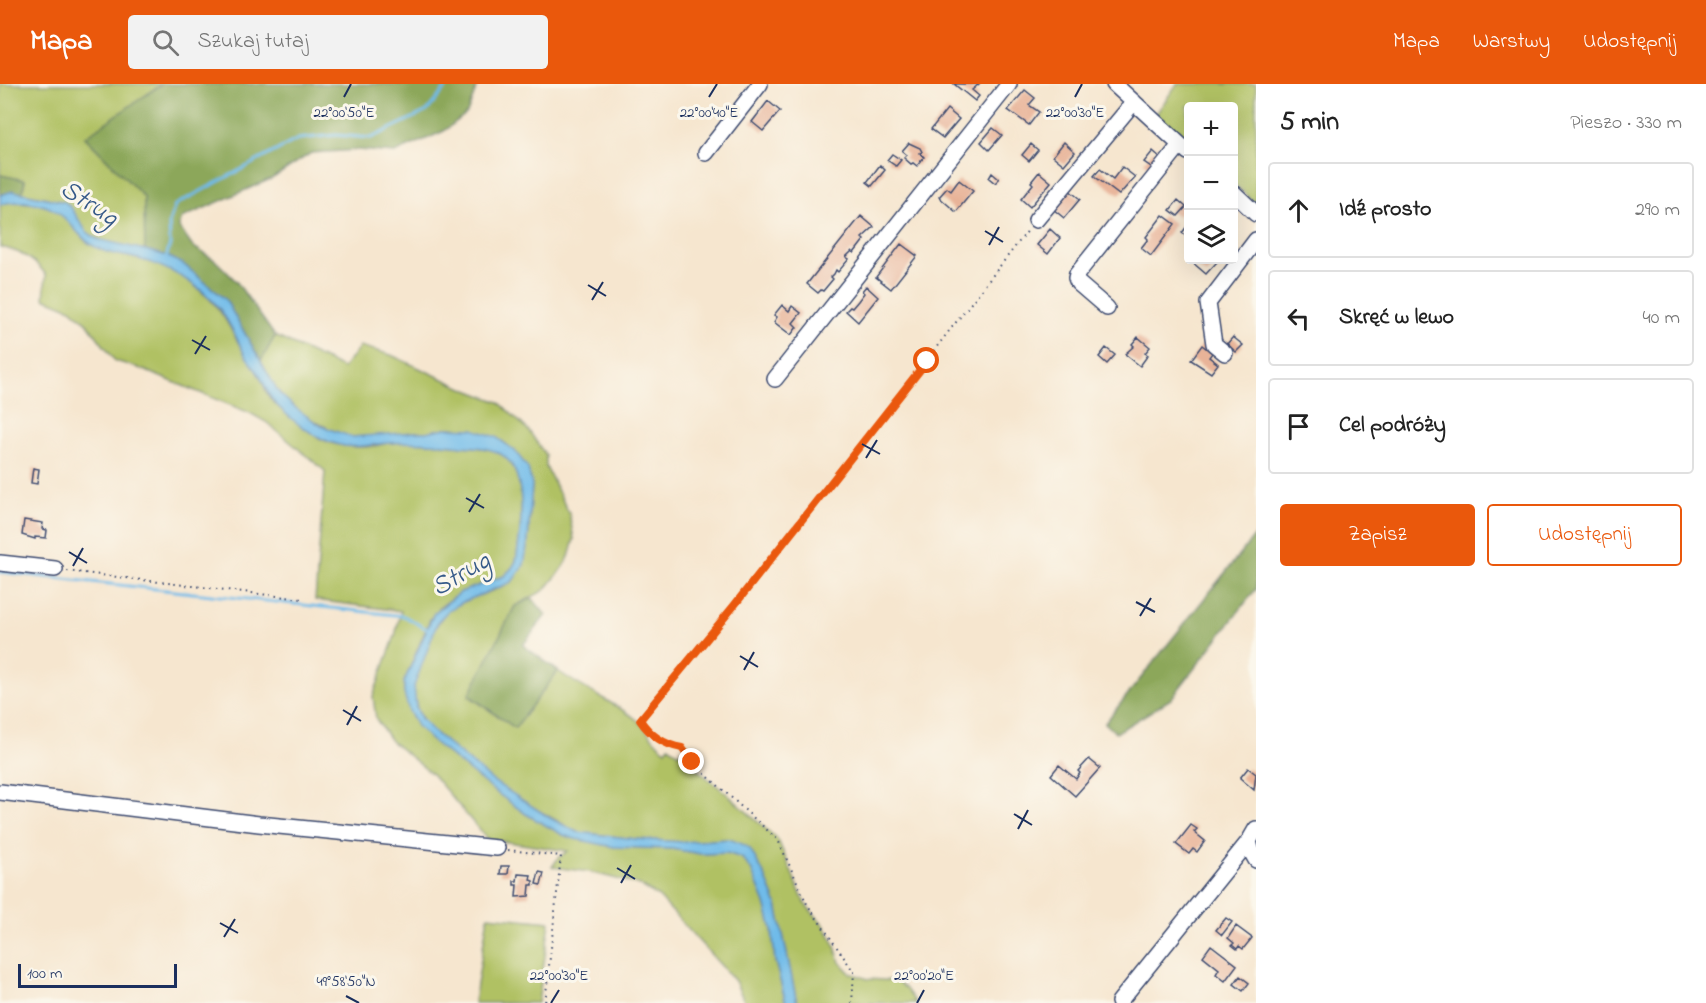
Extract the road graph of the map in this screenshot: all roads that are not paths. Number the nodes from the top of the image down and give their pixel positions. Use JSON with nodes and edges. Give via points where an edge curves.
{"nodes":[{"id":1,"x":760,"y":84,"type":"edge"},
{"id":2,"x":1009,"y":84,"type":"edge"},
{"id":3,"x":1114,"y":84,"type":"edge"},
{"id":4,"x":1134,"y":102,"type":"junction"},
{"id":5,"x":1184,"y":148,"type":"edge"},
{"id":6,"x":706,"y":153,"type":"dead end"},
{"id":7,"x":1238,"y":198,"type":"edge"},
{"id":8,"x":1256,"y":214,"type":"edge"},
{"id":9,"x":1036,"y":220,"type":"road end"},
{"id":10,"x":1256,"y":240,"type":"edge"},
{"id":11,"x":1107,"y":308,"type":"dead end"},
{"id":12,"x":1225,"y":353,"type":"dead end"},
{"id":13,"x":775,"y":379,"type":"dead end"},
{"id":14,"x":0,"y":563,"type":"edge"},
{"id":15,"x":55,"y":569,"type":"road end"},
{"id":16,"x":0,"y":792,"type":"edge"},
{"id":17,"x":1253,"y":835,"type":"edge"},
{"id":18,"x":497,"y":848,"type":"road end"},
{"id":19,"x":1256,"y":860,"type":"edge"},
{"id":20,"x":1119,"y":1002,"type":"edge"}],
"edges":[{"from":1,"to":6,"type":"street"},
{"from":2,"to":13,"type":"street"},
{"from":3,"to":4,"type":"street"},
{"from":4,"to":5,"type":"street"},
{"from":4,"to":9,"type":"street"},
{"from":5,"to":11,"type":"street","via":[[1077,274],[1078,283]]},
{"from":7,"to":8,"type":"street"},
{"from":10,"to":12,"type":"street","via":[[1208,303],[1214,344]]},
{"from":14,"to":15,"type":"street"},
{"from":16,"to":18,"type":"street"},
{"from":17,"to":19,"type":"street","via":[[1252,854]]},
{"from":17,"to":20,"type":"street"}]}
